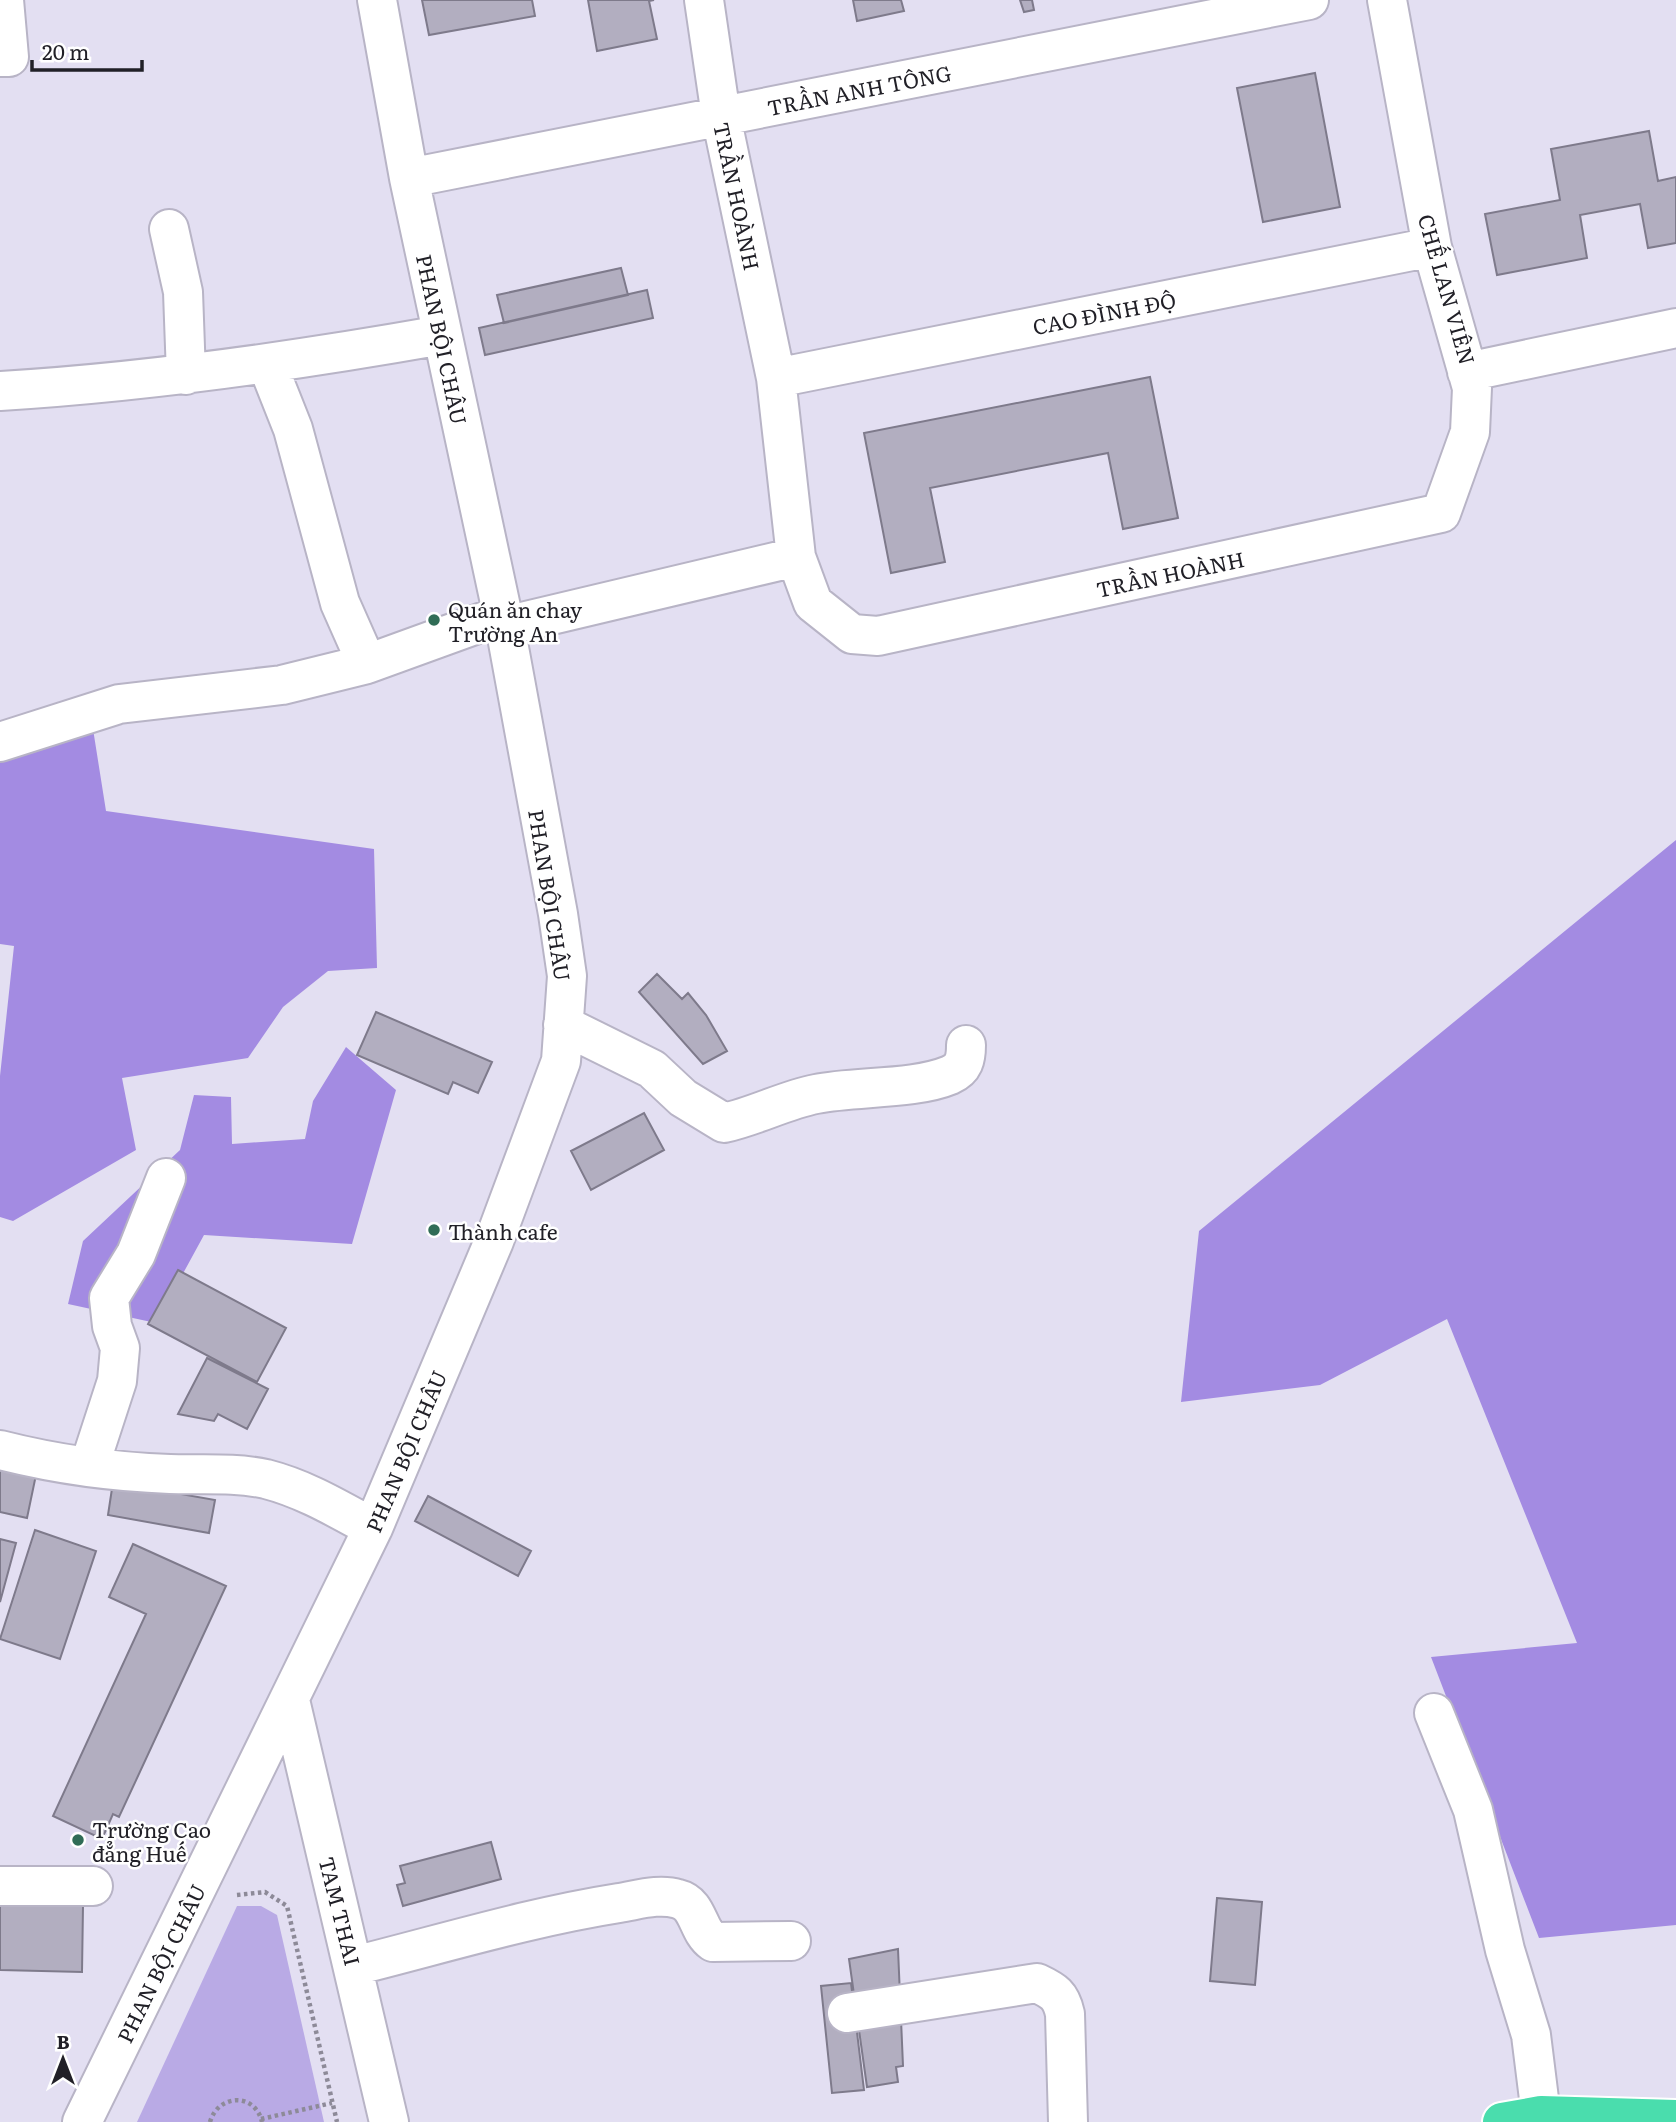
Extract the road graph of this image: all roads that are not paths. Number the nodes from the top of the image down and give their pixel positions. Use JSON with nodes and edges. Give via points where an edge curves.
{"nodes":[{"id":1,"x":4,"y":0,"type":"edge"},
{"id":2,"x":377,"y":0,"type":"edge"},
{"id":3,"x":704,"y":0,"type":"edge"},
{"id":4,"x":1309,"y":0,"type":"edge"},
{"id":5,"x":1387,"y":0,"type":"edge"},
{"id":6,"x":0,"y":57,"type":"edge"},
{"id":7,"x":721,"y":116,"type":"junction"},
{"id":8,"x":409,"y":177,"type":"junction"},
{"id":9,"x":169,"y":229,"type":"dead end"},
{"id":10,"x":1432,"y":247,"type":"junction"},
{"id":11,"x":1676,"y":328,"type":"edge"},
{"id":12,"x":442,"y":335,"type":"junction"},
{"id":13,"x":268,"y":366,"type":"junction"},
{"id":14,"x":1467,"y":372,"type":"junction"},
{"id":15,"x":187,"y":375,"type":"junction"},
{"id":16,"x":776,"y":378,"type":"junction"},
{"id":17,"x":0,"y":391,"type":"edge"},
{"id":18,"x":796,"y":557,"type":"junction"},
{"id":19,"x":504,"y":621,"type":"junction"},
{"id":20,"x":368,"y":664,"type":"junction"},
{"id":21,"x":0,"y":742,"type":"edge"},
{"id":22,"x":563,"y":1024,"type":"junction"},
{"id":23,"x":966,"y":1045,"type":"dead end"},
{"id":24,"x":166,"y":1178,"type":"dead end"},
{"id":25,"x":0,"y":1450,"type":"edge"},
{"id":26,"x":89,"y":1467,"type":"junction"},
{"id":27,"x":373,"y":1528,"type":"junction"},
{"id":28,"x":290,"y":1700,"type":"junction"},
{"id":29,"x":1434,"y":1713,"type":"dead end"},
{"id":30,"x":0,"y":1886,"type":"edge"},
{"id":31,"x":93,"y":1886,"type":"dead end"},
{"id":32,"x":791,"y":1941,"type":"dead end"},
{"id":33,"x":354,"y":1966,"type":"junction"},
{"id":34,"x":846,"y":2013,"type":"dead end"},
{"id":35,"x":1541,"y":2115,"type":"junction"},
{"id":36,"x":1676,"y":2119,"type":"edge"},
{"id":37,"x":82,"y":2122,"type":"edge"},
{"id":38,"x":389,"y":2122,"type":"edge"},
{"id":39,"x":1068,"y":2122,"type":"edge"},
{"id":40,"x":1502,"y":2122,"type":"edge"}],
"edges":[{"from":1,"to":6,"type":"street","via":[[9,57]]},
{"from":2,"to":8,"type":"street","name":"PHAN BỘI CHÂU"},
{"from":3,"to":7,"type":"street","name":"TRẦN HOÀNH"},
{"from":4,"to":7,"type":"street","name":"TRẦN ANH TÔNG"},
{"from":5,"to":10,"type":"street","name":"CHẾ LAN VIÊN"},
{"from":7,"to":8,"type":"street","name":"TRẦN ANH TÔNG"},
{"from":7,"to":16,"type":"street","name":"TRẦN HOÀNH"},
{"from":8,"to":12,"type":"street","name":"PHAN BỘI CHÂU"},
{"from":9,"to":15,"type":"street","via":[[183,292]]},
{"from":10,"to":14,"type":"street","name":"CHẾ LAN VIÊN"},
{"from":10,"to":16,"type":"street","name":"CAO ĐÌNH ĐỘ"},
{"from":11,"to":14,"type":"street","name":"CHẾ LAN VIÊN"},
{"from":12,"to":13,"type":"street"},
{"from":12,"to":19,"type":"street","name":"PHAN BỘI CHÂU"},
{"from":13,"to":15,"type":"street"},
{"from":13,"to":20,"type":"street","via":[[293,429],[340,603]]},
{"from":14,"to":18,"type":"street","name":"TRẦN HOÀNH","via":[[1472,388],[1470,432],[1441,513],[878,636],[852,634],[813,603]]},
{"from":15,"to":17,"type":"street"},
{"from":16,"to":18,"type":"street","name":"TRẦN HOÀNH"},
{"from":18,"to":19,"type":"street"},
{"from":19,"to":20,"type":"street"},
{"from":19,"to":22,"type":"street","name":"PHAN BỘI CHÂU","via":[[558,914],[567,976]]},
{"from":20,"to":21,"type":"street","via":[[282,685],[119,704]]},
{"from":22,"to":23,"type":"street","via":[[652,1069],[683,1098],[724,1123],[819,1093],[948,1076],[961,1069]]},
{"from":22,"to":27,"type":"street","name":"PHAN BỘI CHÂU","via":[[561,1061],[498,1228]]},
{"from":24,"to":26,"type":"street","via":[[136,1254],[109,1298],[120,1348],[117,1381]]},
{"from":25,"to":26,"type":"street"},
{"from":26,"to":27,"type":"street","via":[[266,1479],[317,1497]]},
{"from":27,"to":28,"type":"street","name":"PHAN BỘI CHÂU"},
{"from":28,"to":33,"type":"street","name":"TAM THAI"},
{"from":28,"to":37,"type":"street","name":"PHAN BỘI CHÂU"},
{"from":29,"to":35,"type":"street","via":[[1473,1810],[1531,2035]]},
{"from":30,"to":31,"type":"street"},
{"from":32,"to":33,"type":"street","via":[[713,1942],[705,1936],[693,1908],[680,1899],[654,1897],[590,1908]]},
{"from":33,"to":38,"type":"street","name":"TAM THAI"},
{"from":34,"to":39,"type":"street","via":[[1037,1983],[1056,1993],[1065,2014]]},
{"from":35,"to":36,"type":"highway"},
{"from":35,"to":40,"type":"highway"}]}
